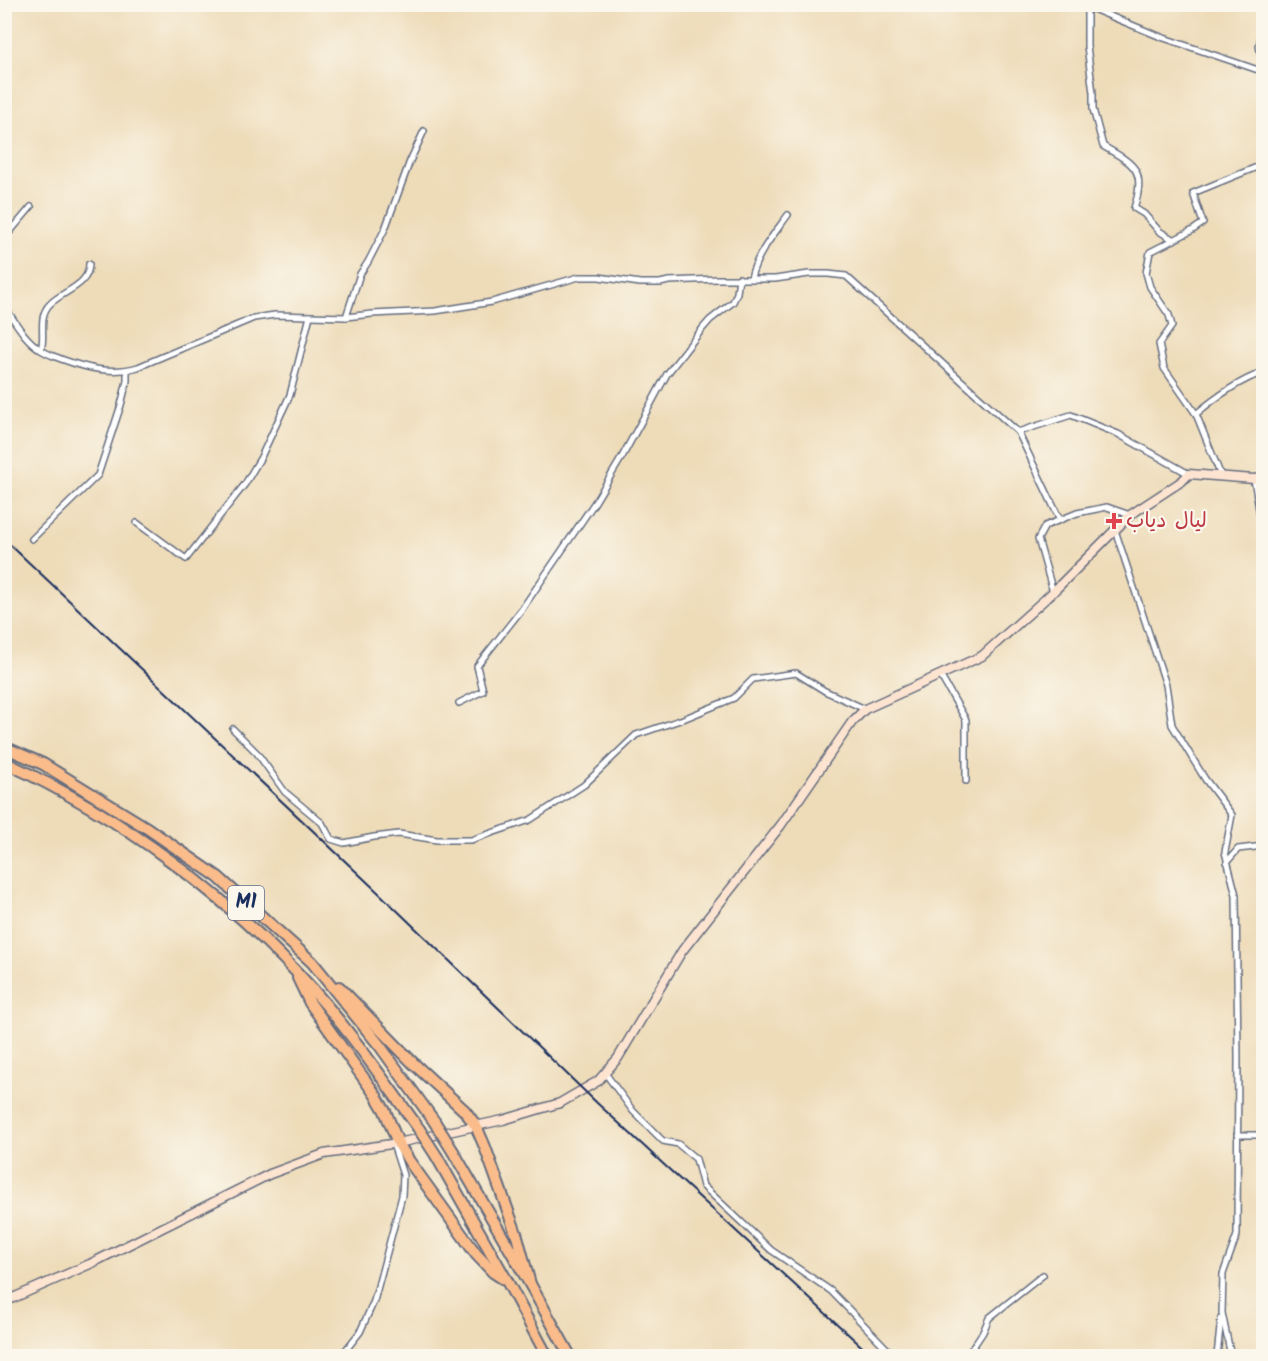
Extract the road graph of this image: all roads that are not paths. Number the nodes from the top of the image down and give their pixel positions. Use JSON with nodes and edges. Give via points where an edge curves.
{"nodes":[{"id":1,"x":1084,"y":6,"type":"edge"},
{"id":2,"x":1263,"y":24,"type":"edge"},
{"id":3,"x":1263,"y":70,"type":"edge"},
{"id":4,"x":423,"y":131,"type":"dead end"},
{"id":5,"x":1263,"y":160,"type":"edge"},
{"id":6,"x":31,"y":207,"type":"dead end"},
{"id":7,"x":788,"y":215,"type":"dead end"},
{"id":8,"x":4,"y":239,"type":"edge"},
{"id":9,"x":1174,"y":240,"type":"junction"},
{"id":10,"x":89,"y":264,"type":"dead end"},
{"id":11,"x":739,"y":278,"type":"junction"},
{"id":12,"x":751,"y":278,"type":"junction"},
{"id":13,"x":4,"y":306,"type":"edge"},
{"id":14,"x":310,"y":316,"type":"junction"},
{"id":15,"x":346,"y":317,"type":"junction"},
{"id":16,"x":40,"y":350,"type":"junction"},
{"id":17,"x":127,"y":370,"type":"junction"},
{"id":18,"x":1263,"y":372,"type":"edge"},
{"id":19,"x":1196,"y":414,"type":"junction"},
{"id":20,"x":1018,"y":432,"type":"junction"},
{"id":21,"x":1190,"y":474,"type":"junction"},
{"id":22,"x":1221,"y":476,"type":"junction"},
{"id":23,"x":1259,"y":479,"type":"edge"},
{"id":24,"x":1130,"y":515,"type":"junction"},
{"id":25,"x":1060,"y":520,"type":"junction"},
{"id":26,"x":137,"y":524,"type":"dead end"},
{"id":27,"x":1114,"y":529,"type":"junction"},
{"id":28,"x":32,"y":539,"type":"dead end"},
{"id":29,"x":1263,"y":540,"type":"edge"},
{"id":30,"x":1053,"y":592,"type":"junction"},
{"id":31,"x":940,"y":675,"type":"junction"},
{"id":32,"x":459,"y":703,"type":"dead end"},
{"id":33,"x":865,"y":709,"type":"junction"},
{"id":34,"x":233,"y":729,"type":"dead end"},
{"id":35,"x":4,"y":747,"type":"edge"},
{"id":36,"x":4,"y":762,"type":"edge"},
{"id":37,"x":966,"y":781,"type":"dead end"},
{"id":38,"x":1263,"y":846,"type":"edge"},
{"id":39,"x":1227,"y":862,"type":"junction"},
{"id":40,"x":312,"y":963,"type":"junction"},
{"id":41,"x":296,"y":972,"type":"junction"},
{"id":42,"x":605,"y":1073,"type":"junction"},
{"id":43,"x":476,"y":1126,"type":"junction"},
{"id":44,"x":1237,"y":1135,"type":"junction"},
{"id":45,"x":1263,"y":1136,"type":"edge"},
{"id":46,"x":395,"y":1144,"type":"junction"},
{"id":47,"x":1043,"y":1275,"type":"dead end"},
{"id":48,"x":507,"y":1281,"type":"junction"},
{"id":49,"x":530,"y":1284,"type":"junction"},
{"id":50,"x":4,"y":1302,"type":"edge"},
{"id":51,"x":1222,"y":1313,"type":"junction"},
{"id":52,"x":341,"y":1356,"type":"edge"},
{"id":53,"x":547,"y":1356,"type":"edge"},
{"id":54,"x":570,"y":1356,"type":"edge"},
{"id":55,"x":894,"y":1356,"type":"edge"},
{"id":56,"x":967,"y":1356,"type":"edge"},
{"id":57,"x":1217,"y":1356,"type":"edge"},
{"id":58,"x":1231,"y":1356,"type":"edge"}],
"edges":[{"from":1,"to":3,"type":"street","via":[[1161,37]]},
{"from":1,"to":9,"type":"street","via":[[1093,109],[1103,146],[1136,168],[1139,194],[1134,208]]},
{"from":2,"to":3,"type":"street","via":[[1259,46]]},
{"from":4,"to":15,"type":"street","via":[[385,230],[360,274]]},
{"from":5,"to":9,"type":"street","via":[[1257,167],[1193,193],[1203,223]]},
{"from":6,"to":8,"type":"street"},
{"from":7,"to":12,"type":"street"},
{"from":9,"to":19,"type":"street","via":[[1150,252],[1146,273],[1172,326],[1159,344],[1164,368]]},
{"from":10,"to":16,"type":"street","via":[[83,281],[46,310]]},
{"from":11,"to":12,"type":"street"},
{"from":11,"to":15,"type":"street","via":[[660,283],[579,277],[492,302],[435,311]]},
{"from":11,"to":32,"type":"street","via":[[733,302],[710,320],[667,374],[595,502],[522,609],[477,666],[483,691]]},
{"from":12,"to":20,"type":"street","via":[[846,276]]},
{"from":13,"to":16,"type":"street"},
{"from":14,"to":15,"type":"street"},
{"from":14,"to":17,"type":"street","via":[[254,318]]},
{"from":14,"to":26,"type":"street","via":[[290,395],[261,457],[186,560]]},
{"from":16,"to":17,"type":"street","via":[[96,369]]},
{"from":17,"to":28,"type":"street","via":[[121,405],[98,475]]},
{"from":18,"to":19,"type":"street","via":[[1214,399]]},
{"from":19,"to":22,"type":"street"},
{"from":20,"to":21,"type":"street","via":[[1071,415],[1118,434]]},
{"from":20,"to":25,"type":"street"},
{"from":21,"to":22,"type":"street"},
{"from":21,"to":24,"type":"street"},
{"from":22,"to":23,"type":"street"},
{"from":23,"to":29,"type":"street"},
{"from":24,"to":25,"type":"street","via":[[1107,507]]},
{"from":24,"to":27,"type":"street"},
{"from":25,"to":30,"type":"street","via":[[1045,526],[1038,538]]},
{"from":27,"to":30,"type":"street"},
{"from":27,"to":39,"type":"street","via":[[1166,685],[1172,725],[1232,815],[1225,852]]},
{"from":30,"to":31,"type":"street","via":[[982,656]]},
{"from":31,"to":33,"type":"street"},
{"from":31,"to":37,"type":"street","via":[[966,720]]},
{"from":33,"to":34,"type":"street","via":[[796,673],[753,679],[734,698],[636,735],[584,785],[530,820],[471,840],[399,834],[344,843],[331,839],[322,823],[285,792],[257,753]]},
{"from":33,"to":42,"type":"street","via":[[682,951]]},
{"from":35,"to":40,"type":"highway","number":"M1","via":[[43,764],[218,877]]},
{"from":36,"to":41,"type":"highway","number":"M1","via":[[45,781],[138,837],[258,933]]},
{"from":38,"to":39,"type":"street","via":[[1238,849]]},
{"from":39,"to":44,"type":"street","via":[[1236,896]]},
{"from":40,"to":43,"type":"highway"},
{"from":40,"to":49,"type":"highway","number":"M1","bridge":true,"via":[[380,1046],[434,1121]]},
{"from":41,"to":46,"type":"highway","via":[[306,996],[380,1102]]},
{"from":41,"to":48,"type":"highway","number":"M1","bridge":true,"via":[[370,1061],[419,1129]]},
{"from":42,"to":43,"type":"street","via":[[560,1103]]},
{"from":42,"to":55,"type":"street","via":[[633,1111],[663,1141],[678,1144],[696,1159],[704,1186],[771,1250],[831,1291]]},
{"from":43,"to":46,"type":"street"},
{"from":43,"to":49,"type":"highway","via":[[517,1236]]},
{"from":44,"to":45,"type":"street"},
{"from":44,"to":51,"type":"street","via":[[1237,1234],[1223,1274]]},
{"from":46,"to":48,"type":"highway","via":[[476,1254]]},
{"from":46,"to":50,"type":"street","via":[[324,1154],[270,1174],[90,1264]]},
{"from":46,"to":52,"type":"street","via":[[403,1175],[393,1232],[374,1301],[360,1332]]},
{"from":47,"to":56,"type":"street","via":[[989,1318]]},
{"from":48,"to":53,"type":"highway","number":"M1"},
{"from":49,"to":54,"type":"highway","number":"M1"},
{"from":51,"to":57,"type":"street"},
{"from":51,"to":58,"type":"street"}]}
